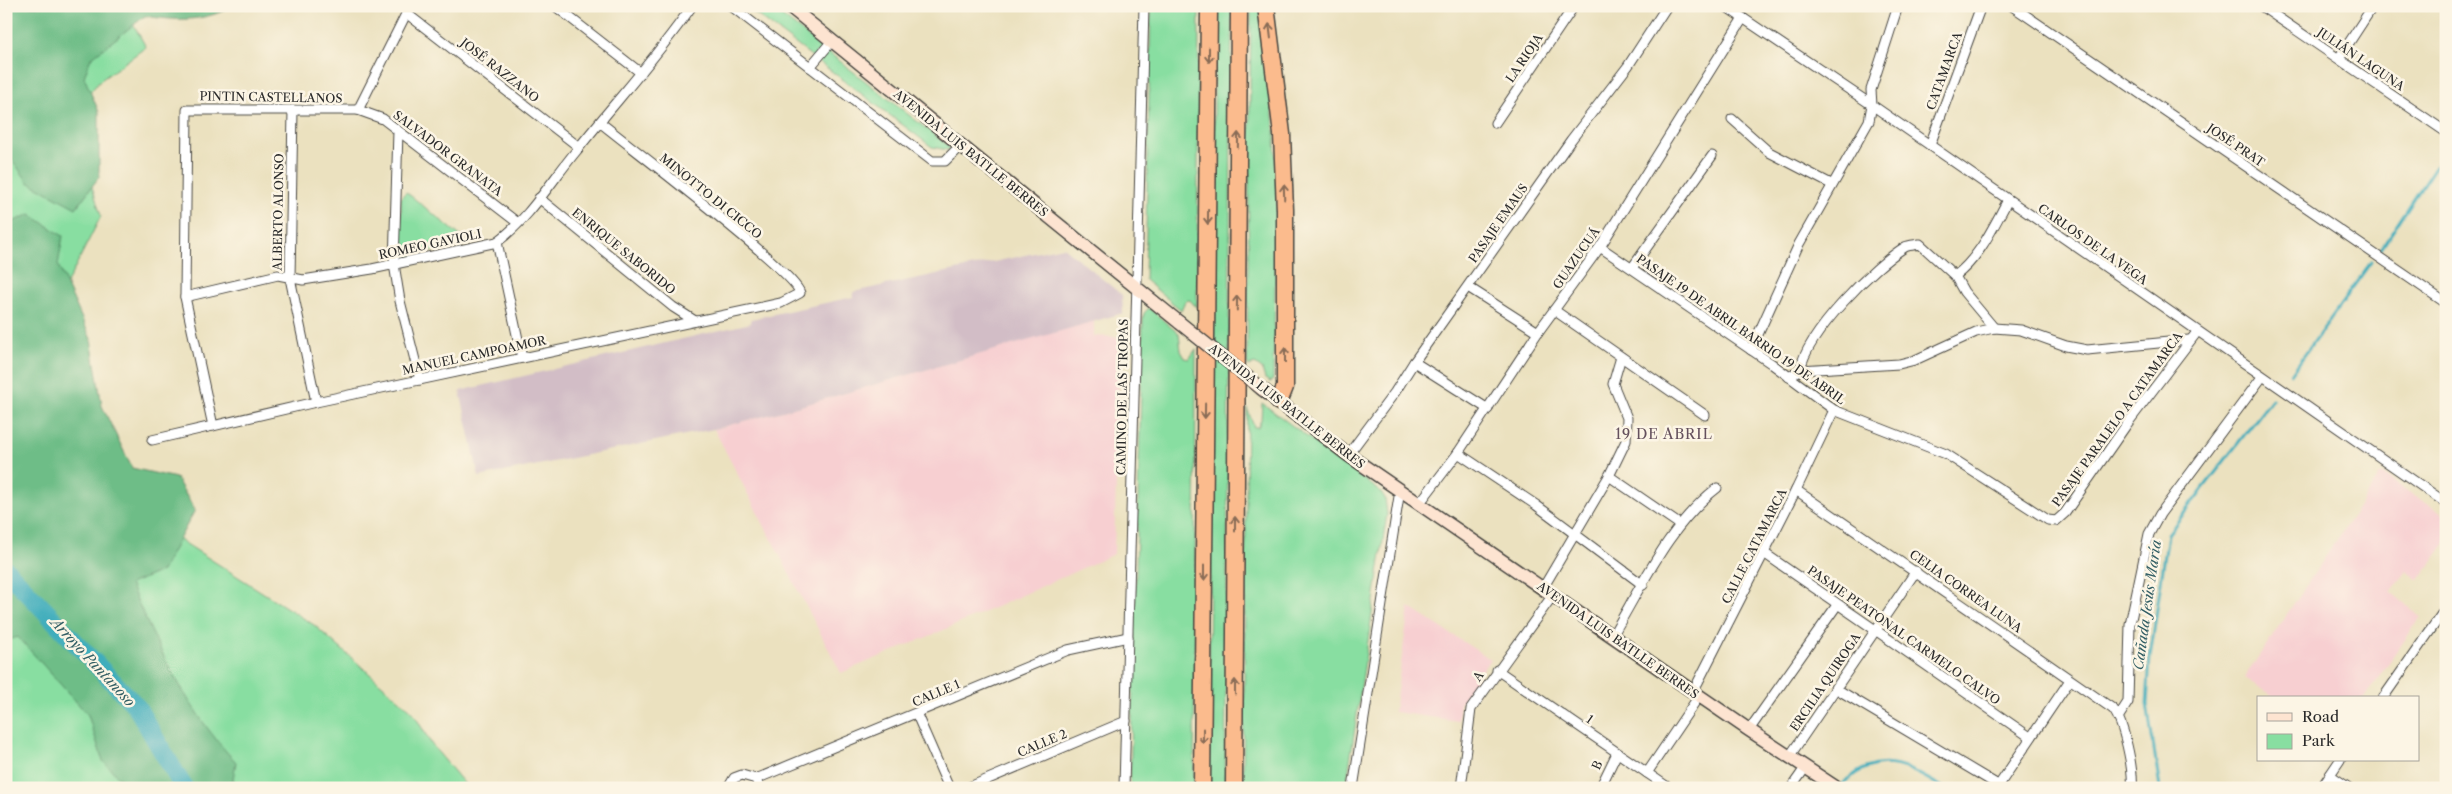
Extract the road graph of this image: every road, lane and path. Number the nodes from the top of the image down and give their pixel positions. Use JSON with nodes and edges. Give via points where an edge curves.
{"nodes":[{"id":1,"x":555,"y":6,"type":"edge"},
{"id":2,"x":692,"y":6,"type":"edge"},
{"id":3,"x":731,"y":6,"type":"edge"},
{"id":4,"x":789,"y":6,"type":"edge"},
{"id":5,"x":1144,"y":6,"type":"edge"},
{"id":6,"x":1209,"y":6,"type":"edge"},
{"id":7,"x":1238,"y":6,"type":"edge"},
{"id":8,"x":1266,"y":6,"type":"edge"},
{"id":9,"x":1574,"y":6,"type":"edge"},
{"id":10,"x":1667,"y":6,"type":"edge"},
{"id":11,"x":1725,"y":6,"type":"edge"},
{"id":12,"x":1898,"y":6,"type":"edge"},
{"id":13,"x":1981,"y":6,"type":"edge"},
{"id":14,"x":2012,"y":6,"type":"edge"},
{"id":15,"x":2261,"y":6,"type":"edge"},
{"id":16,"x":2372,"y":6,"type":"edge"},
{"id":17,"x":408,"y":10,"type":"edge"},
{"id":18,"x":1743,"y":18,"type":"junction"},
{"id":19,"x":832,"y":41,"type":"junction"},
{"id":20,"x":2339,"y":58,"type":"junction"},
{"id":21,"x":810,"y":67,"type":"junction"},
{"id":22,"x":642,"y":73,"type":"junction"},
{"id":23,"x":1872,"y":104,"type":"junction"},
{"id":24,"x":293,"y":110,"type":"junction"},
{"id":25,"x":358,"y":110,"type":"junction"},
{"id":26,"x":1732,"y":119,"type":"dead end"},
{"id":27,"x":601,"y":123,"type":"junction"},
{"id":28,"x":1495,"y":124,"type":"dead end"},
{"id":29,"x":398,"y":131,"type":"junction"},
{"id":30,"x":2446,"y":132,"type":"edge"},
{"id":31,"x":961,"y":145,"type":"junction"},
{"id":32,"x":1930,"y":145,"type":"junction"},
{"id":33,"x":579,"y":147,"type":"junction"},
{"id":34,"x":1712,"y":156,"type":"dead end"},
{"id":35,"x":1831,"y":184,"type":"junction"},
{"id":36,"x":539,"y":198,"type":"junction"},
{"id":37,"x":2008,"y":200,"type":"junction"},
{"id":38,"x":518,"y":223,"type":"junction"},
{"id":39,"x":497,"y":242,"type":"junction"},
{"id":40,"x":1600,"y":247,"type":"junction"},
{"id":41,"x":394,"y":264,"type":"junction"},
{"id":42,"x":1632,"y":268,"type":"junction"},
{"id":43,"x":1955,"y":276,"type":"junction"},
{"id":44,"x":290,"y":278,"type":"junction"},
{"id":45,"x":1468,"y":287,"type":"junction"},
{"id":46,"x":1137,"y":288,"type":"junction"},
{"id":47,"x":800,"y":293,"type":"joint"},
{"id":48,"x":185,"y":297,"type":"junction"},
{"id":49,"x":2446,"y":303,"type":"edge"},
{"id":50,"x":1554,"y":310,"type":"junction"},
{"id":51,"x":695,"y":321,"type":"junction"},
{"id":52,"x":1994,"y":328,"type":"junction"},
{"id":53,"x":1538,"y":332,"type":"junction"},
{"id":54,"x":2197,"y":332,"type":"junction"},
{"id":55,"x":2189,"y":340,"type":"junction"},
{"id":56,"x":1751,"y":350,"type":"junction"},
{"id":57,"x":1621,"y":357,"type":"junction"},
{"id":58,"x":522,"y":358,"type":"junction"},
{"id":59,"x":1414,"y":362,"type":"junction"},
{"id":60,"x":1800,"y":370,"type":"junction"},
{"id":61,"x":1789,"y":376,"type":"junction"},
{"id":62,"x":2262,"y":377,"type":"junction"},
{"id":63,"x":420,"y":380,"type":"junction"},
{"id":64,"x":316,"y":402,"type":"junction"},
{"id":65,"x":1279,"y":402,"type":"junction"},
{"id":66,"x":1488,"y":408,"type":"junction"},
{"id":67,"x":1834,"y":410,"type":"junction"},
{"id":68,"x":1706,"y":415,"type":"dead end"},
{"id":69,"x":213,"y":426,"type":"junction"},
{"id":70,"x":152,"y":440,"type":"dead end"},
{"id":71,"x":1458,"y":453,"type":"junction"},
{"id":72,"x":1348,"y":455,"type":"junction"},
{"id":73,"x":1609,"y":476,"type":"junction"},
{"id":74,"x":1717,"y":488,"type":"dead end"},
{"id":75,"x":1400,"y":490,"type":"junction"},
{"id":76,"x":1796,"y":490,"type":"junction"},
{"id":77,"x":2446,"y":503,"type":"edge"},
{"id":78,"x":1419,"y":504,"type":"junction"},
{"id":79,"x":2056,"y":521,"type":"joint"},
{"id":80,"x":1679,"y":524,"type":"junction"},
{"id":81,"x":1575,"y":533,"type":"junction"},
{"id":82,"x":1764,"y":553,"type":"junction"},
{"id":83,"x":1916,"y":571,"type":"junction"},
{"id":84,"x":1642,"y":585,"type":"junction"},
{"id":85,"x":1548,"y":592,"type":"junction"},
{"id":86,"x":1838,"y":605,"type":"junction"},
{"id":87,"x":2446,"y":608,"type":"edge"},
{"id":88,"x":1875,"y":630,"type":"junction"},
{"id":89,"x":1612,"y":636,"type":"junction"},
{"id":90,"x":1128,"y":637,"type":"junction"},
{"id":91,"x":1497,"y":670,"type":"junction"},
{"id":92,"x":2070,"y":680,"type":"junction"},
{"id":93,"x":1835,"y":688,"type":"junction"},
{"id":94,"x":1696,"y":694,"type":"junction"},
{"id":95,"x":2384,"y":696,"type":"edge"},
{"id":96,"x":917,"y":714,"type":"junction"},
{"id":97,"x":2119,"y":716,"type":"junction"},
{"id":98,"x":1126,"y":721,"type":"junction"},
{"id":99,"x":1750,"y":730,"type":"junction"},
{"id":100,"x":2030,"y":737,"type":"junction"},
{"id":101,"x":1617,"y":753,"type":"junction"},
{"id":102,"x":1789,"y":757,"type":"junction"},
{"id":103,"x":2339,"y":762,"type":"edge"},
{"id":104,"x":1806,"y":768,"type":"junction"},
{"id":105,"x":1647,"y":774,"type":"junction"},
{"id":106,"x":2330,"y":775,"type":"junction"},
{"id":107,"x":758,"y":784,"type":"edge"},
{"id":108,"x":2001,"y":786,"type":"edge"},
{"id":109,"x":728,"y":788,"type":"edge"},
{"id":110,"x":949,"y":788,"type":"edge"},
{"id":111,"x":967,"y":788,"type":"edge"},
{"id":112,"x":1124,"y":788,"type":"edge"},
{"id":113,"x":1202,"y":788,"type":"edge"},
{"id":114,"x":1234,"y":788,"type":"edge"},
{"id":115,"x":1353,"y":788,"type":"edge"},
{"id":116,"x":1461,"y":788,"type":"edge"},
{"id":117,"x":1600,"y":788,"type":"edge"},
{"id":118,"x":1669,"y":788,"type":"edge"},
{"id":119,"x":1791,"y":788,"type":"edge"},
{"id":120,"x":1837,"y":788,"type":"edge"},
{"id":121,"x":2132,"y":788,"type":"edge"},
{"id":122,"x":2321,"y":788,"type":"edge"},
{"id":123,"x":2349,"y":788,"type":"edge"}],
"edges":[{"from":1,"to":22,"type":"street"},
{"from":2,"to":22,"type":"street","name":"ROMEO GAVIOLI"},
{"from":3,"to":21,"type":"street"},
{"from":4,"to":19,"type":"main road","name":"AVENIDA LUIS BATLLE BERRES"},
{"from":5,"to":46,"type":"street","name":"CAMINO DE LAS TROPAS"},
{"from":6,"to":113,"type":"highway","one_way":true},
{"from":114,"to":7,"type":"highway","one_way":true},
{"from":65,"to":8,"type":"highway","one_way":true,"via":[[1285,388],[1285,210],[1282,134]]},
{"from":9,"to":28,"type":"street","name":"LA RIOJA"},
{"from":10,"to":45,"type":"street","name":"PASAJE EMAUS","via":[[1628,66],[1571,140]]},
{"from":11,"to":18,"type":"street","name":"CARLOS DE LA VEGA"},
{"from":12,"to":23,"type":"street","via":[[1871,90]]},
{"from":13,"to":32,"type":"street","name":"CATAMARCA"},
{"from":14,"to":49,"type":"street","name":"JOSÉ PRAT"},
{"from":15,"to":20,"type":"street","name":"JULIÁN LAGUNA"},
{"from":16,"to":20,"type":"street"},
{"from":17,"to":25,"type":"street","name":"PINTIN CASTELLANOS"},
{"from":17,"to":33,"type":"street","name":"JOSÉ RAZZANO"},
{"from":18,"to":23,"type":"street","name":"CARLOS DE LA VEGA"},
{"from":18,"to":40,"type":"street","name":"GUAZUCUÁ"},
{"from":19,"to":21,"type":"street"},
{"from":19,"to":31,"type":"main road","name":"AVENIDA LUIS BATLLE BERRES"},
{"from":20,"to":30,"type":"street","name":"JULIÁN LAGUNA"},
{"from":21,"to":31,"type":"street","via":[[932,161],[945,161]]},
{"from":22,"to":27,"type":"street","name":"ROMEO GAVIOLI"},
{"from":23,"to":32,"type":"street","name":"CARLOS DE LA VEGA"},
{"from":23,"to":35,"type":"street","via":[[1869,121],[1840,174]]},
{"from":24,"to":25,"type":"street","name":"PINTIN CASTELLANOS"},
{"from":24,"to":44,"type":"street","name":"ALBERTO ALONSO"},
{"from":24,"to":48,"type":"street","name":"PINTIN CASTELLANOS","via":[[187,110]]},
{"from":25,"to":29,"type":"street","name":"SALVADOR GRANATA","via":[[384,119]]},
{"from":26,"to":35,"type":"street","via":[[1768,152]]},
{"from":27,"to":33,"type":"street","name":"ROMEO GAVIOLI"},
{"from":27,"to":47,"type":"street","name":"MINOTTO DI CICCO","via":[[783,271],[799,287]]},
{"from":29,"to":38,"type":"street","name":"SALVADOR GRANATA"},
{"from":29,"to":41,"type":"street"},
{"from":31,"to":46,"type":"main road","name":"AVENIDA LUIS BATLLE BERRES"},
{"from":32,"to":37,"type":"street","name":"CARLOS DE LA VEGA"},
{"from":33,"to":36,"type":"street","name":"ROMEO GAVIOLI"},
{"from":34,"to":42,"type":"street"},
{"from":35,"to":56,"type":"street","via":[[1795,252]]},
{"from":36,"to":38,"type":"street","name":"ROMEO GAVIOLI"},
{"from":36,"to":51,"type":"street","name":"ENRIQUE SABORIDO","via":[[673,307]]},
{"from":37,"to":43,"type":"street","via":[[1980,249]]},
{"from":37,"to":54,"type":"street","name":"CARLOS DE LA VEGA"},
{"from":38,"to":39,"type":"street","name":"ROMEO GAVIOLI"},
{"from":39,"to":41,"type":"street","name":"ROMEO GAVIOLI"},
{"from":39,"to":58,"type":"street"},
{"from":40,"to":42,"type":"street","name":"PASAJE 19 DE ABRIL BARRIO 19 DE ABRIL"},
{"from":40,"to":50,"type":"street","name":"GUAZUCUÁ"},
{"from":41,"to":44,"type":"street","name":"ROMEO GAVIOLI","via":[[303,280]]},
{"from":41,"to":63,"type":"street"},
{"from":42,"to":56,"type":"street","name":"PASAJE 19 DE ABRIL BARRIO 19 DE ABRIL"},
{"from":43,"to":52,"type":"street"},
{"from":43,"to":60,"type":"street","via":[[1920,244],[1907,246],[1850,294],[1815,337]]},
{"from":44,"to":48,"type":"street","name":"ROMEO GAVIOLI","via":[[278,275]]},
{"from":44,"to":64,"type":"street","name":"ALBERTO ALONSO"},
{"from":45,"to":53,"type":"street"},
{"from":45,"to":59,"type":"street","name":"PASAJE EMAUS"},
{"from":46,"to":65,"type":"main road","name":"AVENIDA LUIS BATLLE BERRES","bridge":true},
{"from":46,"to":90,"type":"street","name":"CAMINO DE LAS TROPAS"},
{"from":47,"to":51,"type":"street","name":"MANUEL CAMPOAMOR","via":[[781,303]]},
{"from":48,"to":69,"type":"street"},
{"from":50,"to":53,"type":"street","name":"GUAZUCUÁ"},
{"from":50,"to":57,"type":"street"},
{"from":51,"to":58,"type":"street","name":"MANUEL CAMPOAMOR"},
{"from":52,"to":55,"type":"street","via":[[2021,330],[2087,350]]},
{"from":52,"to":60,"type":"street","via":[[1976,332],[1900,364]]},
{"from":53,"to":66,"type":"street","name":"GUAZUCUÁ"},
{"from":54,"to":55,"type":"street","name":"PASAJE PARALELO A CATAMARCA"},
{"from":54,"to":62,"type":"street","name":"CARLOS DE LA VEGA"},
{"from":55,"to":79,"type":"street","name":"PASAJE PARALELO A CATAMARCA","via":[[2065,513]]},
{"from":56,"to":61,"type":"street","name":"PASAJE 19 DE ABRIL BARRIO 19 DE ABRIL"},
{"from":57,"to":68,"type":"street"},
{"from":57,"to":73,"type":"street","name":"A","via":[[1613,384],[1628,425],[1626,441]]},
{"from":58,"to":63,"type":"street","name":"MANUEL CAMPOAMOR"},
{"from":59,"to":66,"type":"street"},
{"from":59,"to":72,"type":"street","name":"PASAJE EMAUS"},
{"from":60,"to":61,"type":"street"},
{"from":61,"to":67,"type":"street","name":"PASAJE 19 DE ABRIL BARRIO 19 DE ABRIL"},
{"from":62,"to":77,"type":"street","name":"CARLOS DE LA VEGA"},
{"from":62,"to":97,"type":"street","via":[[2160,514],[2149,534],[2130,624],[2128,702]]},
{"from":63,"to":64,"type":"street","name":"MANUEL CAMPOAMOR"},
{"from":64,"to":69,"type":"street","name":"MANUEL CAMPOAMOR"},
{"from":65,"to":72,"type":"main road","name":"AVENIDA LUIS BATLLE BERRES"},
{"from":66,"to":71,"type":"street","name":"GUAZUCUÁ"},
{"from":67,"to":76,"type":"street","name":"CALLE CATAMARCA"},
{"from":67,"to":79,"type":"street","name":"PASAJE 19 DE ABRIL BARRIO 19 DE ABRIL","via":[[1946,454],[2031,510]]},
{"from":69,"to":70,"type":"street","name":"MANUEL CAMPOAMOR"},
{"from":71,"to":78,"type":"street","name":"GUAZUCUÁ"},
{"from":71,"to":81,"type":"street"},
{"from":72,"to":75,"type":"main road","name":"AVENIDA LUIS BATLLE BERRES"},
{"from":73,"to":80,"type":"street"},
{"from":73,"to":81,"type":"street","name":"A"},
{"from":74,"to":80,"type":"street"},
{"from":75,"to":78,"type":"main road","name":"AVENIDA LUIS BATLLE BERRES"},
{"from":75,"to":115,"type":"street"},
{"from":76,"to":82,"type":"street","name":"CALLE CATAMARCA"},
{"from":76,"to":83,"type":"street","name":"CELIA CORREA LUNA"},
{"from":78,"to":85,"type":"main road","name":"AVENIDA LUIS BATLLE BERRES"},
{"from":80,"to":84,"type":"street"},
{"from":81,"to":84,"type":"street"},
{"from":81,"to":85,"type":"street","name":"A"},
{"from":82,"to":86,"type":"street","name":"PASAJE PEATONAL CARMELO CALVO"},
{"from":82,"to":94,"type":"street","name":"CALLE CATAMARCA"},
{"from":83,"to":88,"type":"street","name":"ERCILIA QUIROGA"},
{"from":83,"to":92,"type":"street","name":"CELIA CORREA LUNA"},
{"from":84,"to":89,"type":"street"},
{"from":85,"to":89,"type":"main road","name":"AVENIDA LUIS BATLLE BERRES"},
{"from":85,"to":91,"type":"street","name":"A"},
{"from":86,"to":88,"type":"street","name":"PASAJE PEATONAL CARMELO CALVO"},
{"from":86,"to":99,"type":"street"},
{"from":87,"to":95,"type":"street"},
{"from":88,"to":93,"type":"street","name":"ERCILIA QUIROGA"},
{"from":88,"to":100,"type":"street","name":"PASAJE PEATONAL CARMELO CALVO"},
{"from":89,"to":94,"type":"main road","name":"AVENIDA LUIS BATLLE BERRES"},
{"from":90,"to":96,"type":"street","name":"CALLE 1","via":[[1068,650]]},
{"from":90,"to":98,"type":"street","name":"CAMINO DE LAS TROPAS"},
{"from":91,"to":101,"type":"street","name":"1"},
{"from":91,"to":116,"type":"street","name":"A","via":[[1471,709]]},
{"from":92,"to":97,"type":"street","name":"CELIA CORREA LUNA"},
{"from":92,"to":100,"type":"street"},
{"from":93,"to":102,"type":"street","name":"ERCILIA QUIROGA"},
{"from":93,"to":108,"type":"street"},
{"from":94,"to":99,"type":"main road","name":"AVENIDA LUIS BATLLE BERRES"},
{"from":94,"to":105,"type":"street","name":"CALLE CATAMARCA"},
{"from":96,"to":107,"type":"street","name":"CALLE 1"},
{"from":96,"to":110,"type":"street"},
{"from":97,"to":121,"type":"street"},
{"from":98,"to":111,"type":"street","name":"CALLE 2"},
{"from":98,"to":112,"type":"street","name":"CAMINO DE LAS TROPAS"},
{"from":99,"to":102,"type":"main road","name":"AVENIDA LUIS BATLLE BERRES"},
{"from":100,"to":108,"type":"street"},
{"from":101,"to":105,"type":"street","name":"1"},
{"from":101,"to":117,"type":"street","name":"B"},
{"from":102,"to":104,"type":"main road","name":"AVENIDA LUIS BATLLE BERRES"},
{"from":103,"to":106,"type":"street"},
{"from":104,"to":119,"type":"street"},
{"from":104,"to":120,"type":"main road","name":"AVENIDA LUIS BATLLE BERRES"},
{"from":105,"to":118,"type":"street","name":"1"},
{"from":106,"to":122,"type":"street"},
{"from":106,"to":123,"type":"street"},
{"from":107,"to":109,"type":"street","via":[[742,775],[734,778]]}]}
